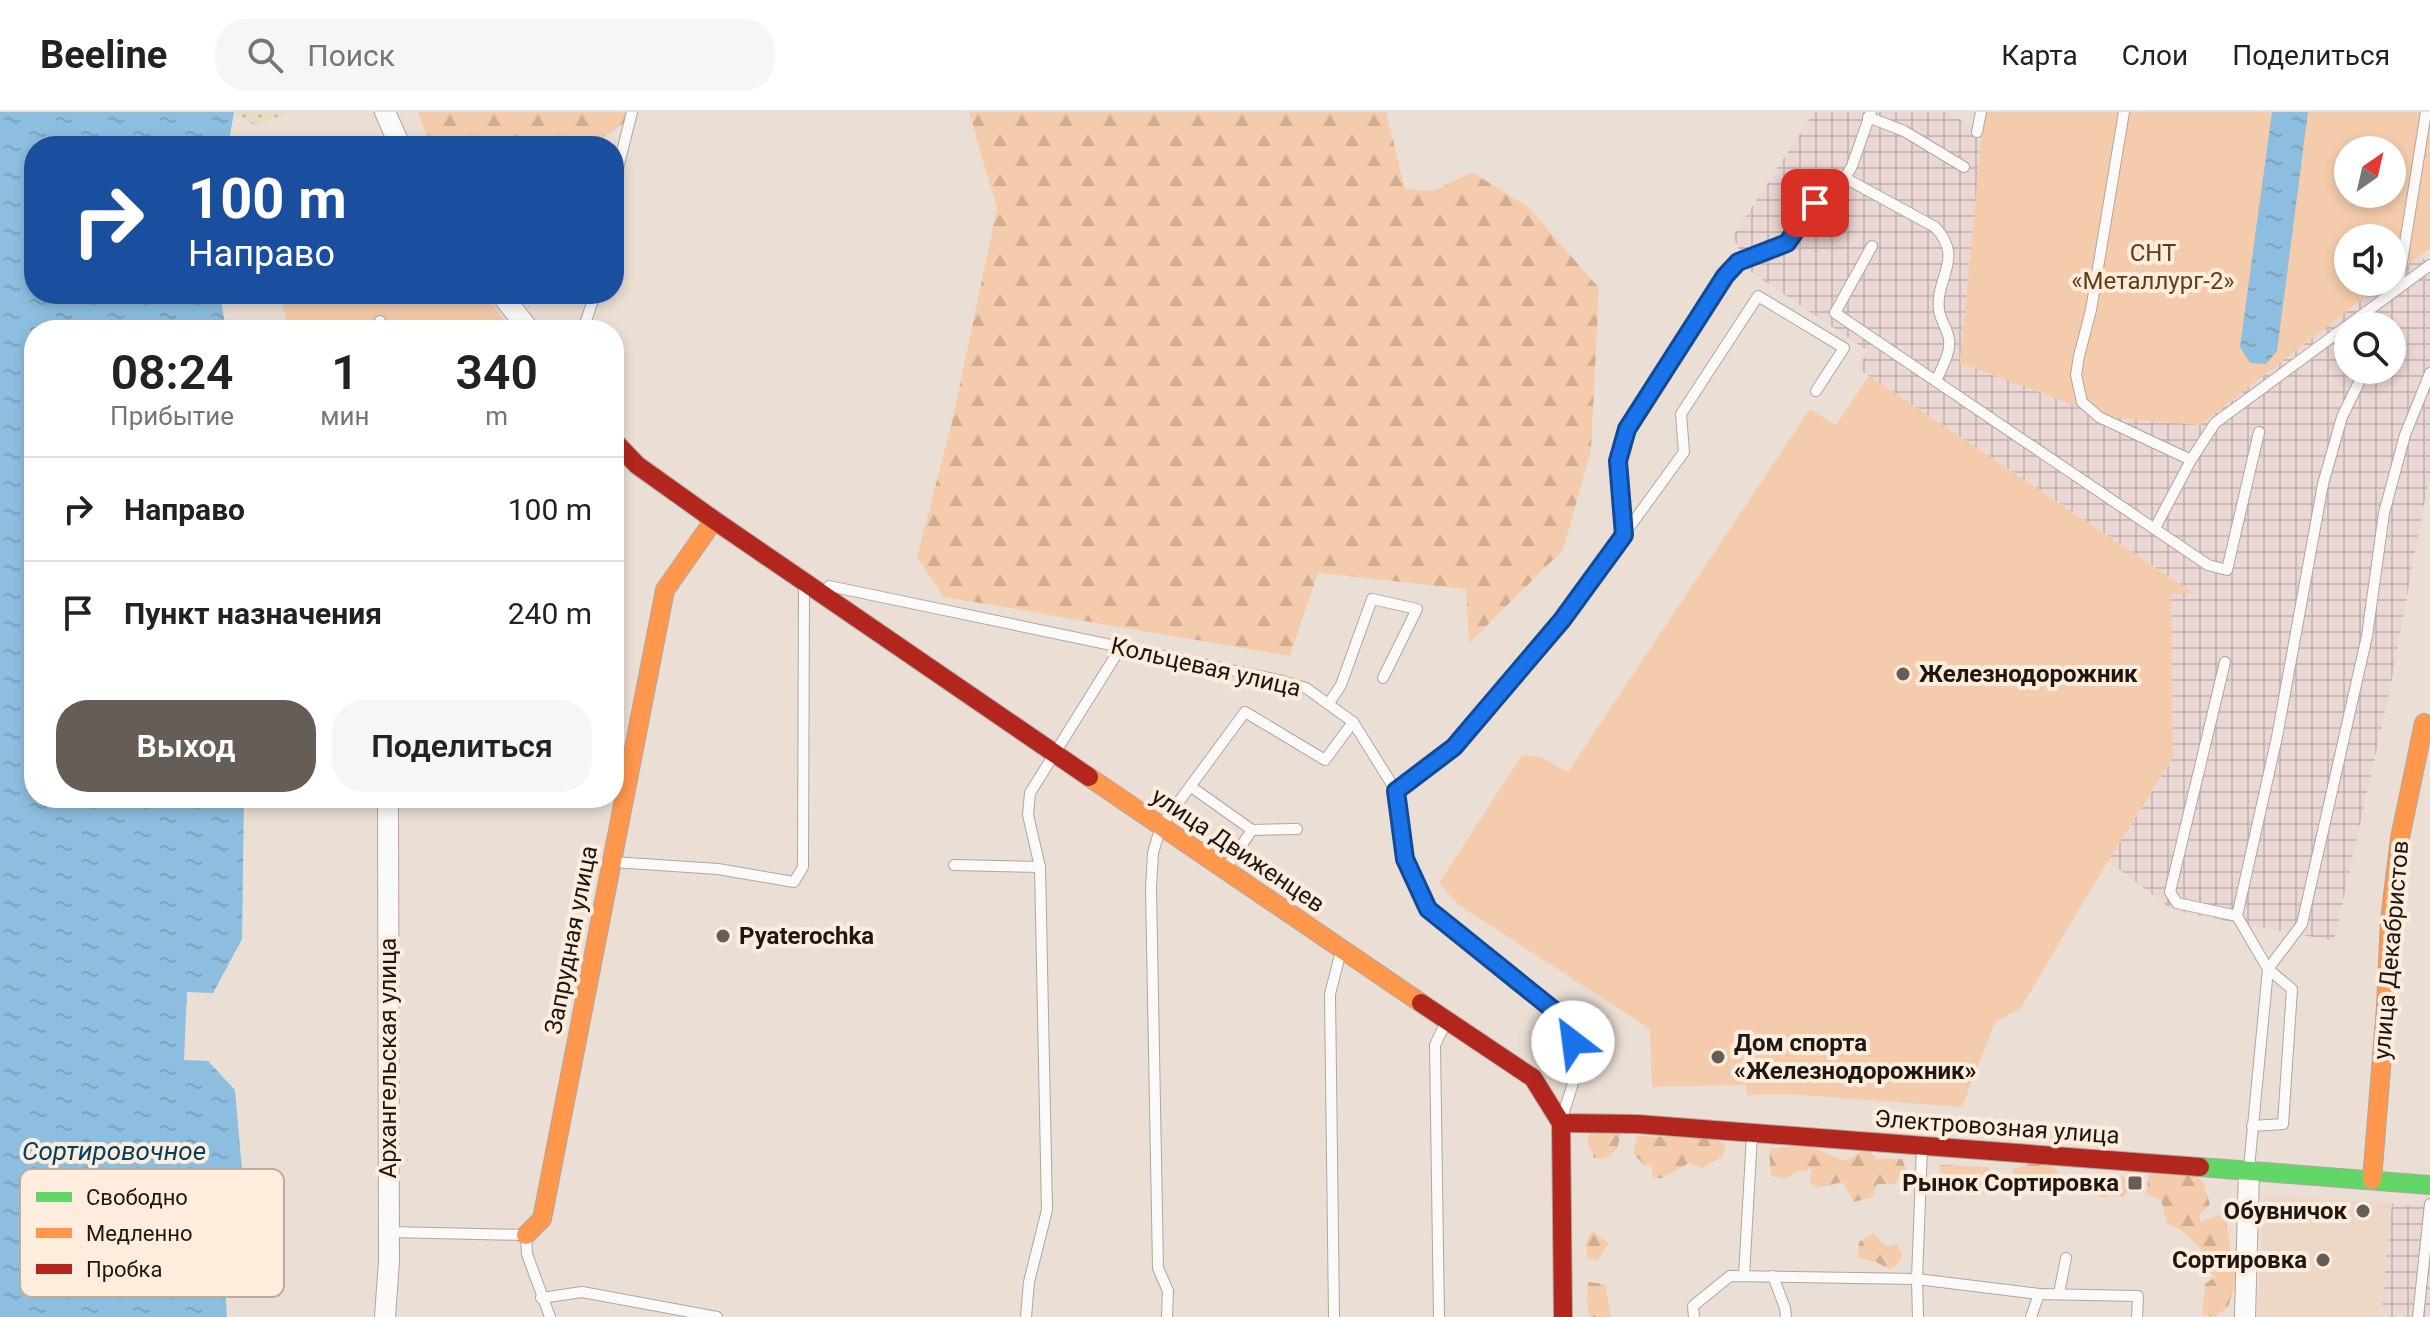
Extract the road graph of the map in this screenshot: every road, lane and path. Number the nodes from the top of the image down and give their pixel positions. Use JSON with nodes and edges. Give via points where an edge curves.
{"nodes":[{"id":1,"x":385,"y":112,"type":"edge"},
{"id":2,"x":632,"y":112,"type":"edge"},
{"id":3,"x":1981,"y":112,"type":"edge"},
{"id":4,"x":2124,"y":112,"type":"edge"},
{"id":5,"x":2426,"y":112,"type":"edge"},
{"id":6,"x":1870,"y":115,"type":"edge"},
{"id":7,"x":1977,"y":132,"type":"dead end"},
{"id":8,"x":396,"y":136,"type":"edge"},
{"id":9,"x":624,"y":144,"type":"edge"},
{"id":10,"x":1964,"y":167,"type":"dead end"},
{"id":11,"x":1845,"y":178,"type":"junction"},
{"id":12,"x":2406,"y":237,"type":"edge"},
{"id":13,"x":1872,"y":246,"type":"dead end"},
{"id":14,"x":2430,"y":265,"type":"edge"},
{"id":15,"x":2406,"y":282,"type":"edge"},
{"id":16,"x":2386,"y":296,"type":"edge"},
{"id":17,"x":509,"y":304,"type":"edge"},
{"id":18,"x":521,"y":320,"type":"edge"},
{"id":19,"x":2430,"y":373,"type":"edge"},
{"id":20,"x":1936,"y":381,"type":"junction"},
{"id":21,"x":2358,"y":384,"type":"edge"},
{"id":22,"x":1816,"y":391,"type":"dead end"},
{"id":23,"x":2259,"y":432,"type":"dead end"},
{"id":24,"x":624,"y":451,"type":"edge"},
{"id":25,"x":2191,"y":460,"type":"junction"},
{"id":26,"x":714,"y":520,"type":"junction"},
{"id":27,"x":2155,"y":528,"type":"junction"},
{"id":28,"x":1624,"y":535,"type":"junction"},
{"id":29,"x":804,"y":581,"type":"junction"},
{"id":30,"x":1121,"y":647,"type":"junction"},
{"id":31,"x":2225,"y":662,"type":"dead end"},
{"id":32,"x":1383,"y":678,"type":"dead end"},
{"id":33,"x":1329,"y":703,"type":"junction"},
{"id":34,"x":1353,"y":722,"type":"junction"},
{"id":35,"x":2424,"y":723,"type":"dead end"},
{"id":36,"x":1055,"y":754,"type":"junction"},
{"id":37,"x":624,"y":756,"type":"edge"},
{"id":38,"x":1190,"y":786,"type":"junction"},
{"id":39,"x":1396,"y":791,"type":"junction"},
{"id":40,"x":388,"y":808,"type":"edge"},
{"id":41,"x":617,"y":808,"type":"edge"},
{"id":42,"x":1161,"y":826,"type":"junction"},
{"id":43,"x":1297,"y":829,"type":"dead end"},
{"id":44,"x":1252,"y":830,"type":"junction"},
{"id":45,"x":611,"y":862,"type":"junction"},
{"id":46,"x":954,"y":865,"type":"dead end"},
{"id":47,"x":1040,"y":867,"type":"junction"},
{"id":48,"x":1225,"y":870,"type":"junction"},
{"id":49,"x":2237,"y":916,"type":"junction"},
{"id":50,"x":1341,"y":949,"type":"junction"},
{"id":51,"x":2268,"y":969,"type":"junction"},
{"id":52,"x":1447,"y":1020,"type":"junction"},
{"id":53,"x":1561,"y":1123,"type":"junction"},
{"id":54,"x":2252,"y":1126,"type":"junction"},
{"id":55,"x":1752,"y":1132,"type":"junction"},
{"id":56,"x":1922,"y":1145,"type":"junction"},
{"id":57,"x":2249,"y":1170,"type":"junction"},
{"id":58,"x":2372,"y":1180,"type":"junction"},
{"id":59,"x":2430,"y":1185,"type":"edge"},
{"id":60,"x":2430,"y":1204,"type":"edge"},
{"id":61,"x":389,"y":1232,"type":"junction"},
{"id":62,"x":526,"y":1235,"type":"junction"},
{"id":63,"x":2066,"y":1258,"type":"dead end"},
{"id":64,"x":1744,"y":1276,"type":"junction"},
{"id":65,"x":1773,"y":1276,"type":"junction"},
{"id":66,"x":1917,"y":1279,"type":"junction"},
{"id":67,"x":2059,"y":1293,"type":"junction"},
{"id":68,"x":2039,"y":1294,"type":"junction"},
{"id":69,"x":541,"y":1298,"type":"junction"},
{"id":70,"x":2035,"y":1313,"type":"edge"},
{"id":71,"x":385,"y":1317,"type":"edge"},
{"id":72,"x":550,"y":1317,"type":"edge"},
{"id":73,"x":717,"y":1317,"type":"edge"},
{"id":74,"x":1026,"y":1317,"type":"edge"},
{"id":75,"x":1167,"y":1317,"type":"edge"},
{"id":76,"x":1334,"y":1317,"type":"edge"},
{"id":77,"x":1439,"y":1317,"type":"edge"},
{"id":78,"x":1563,"y":1317,"type":"edge"},
{"id":79,"x":1694,"y":1317,"type":"edge"},
{"id":80,"x":1786,"y":1317,"type":"edge"},
{"id":81,"x":1918,"y":1317,"type":"edge"},
{"id":82,"x":2137,"y":1317,"type":"edge"},
{"id":83,"x":2245,"y":1317,"type":"edge"},
{"id":84,"x":2418,"y":1317,"type":"edge"}],
"edges":[{"from":1,"to":8,"type":"street"},
{"from":2,"to":9,"type":"lane"},
{"from":3,"to":7,"type":"lane"},
{"from":4,"to":25,"type":"lane","via":[[2076,375],[2082,402],[2099,417]]},
{"from":5,"to":12,"type":"lane"},
{"from":6,"to":10,"type":"lane"},
{"from":6,"to":11,"type":"lane"},
{"from":11,"to":20,"type":"lane","via":[[1944,236],[1949,253],[1938,309],[1950,341]]},
{"from":11,"to":28,"type":"lane","via":[[1829,183],[1787,243],[1738,262],[1725,276],[1627,429],[1618,461]]},
{"from":13,"to":20,"type":"lane","via":[[1835,313]]},
{"from":14,"to":15,"type":"lane"},
{"from":16,"to":25,"type":"lane","via":[[2229,410]]},
{"from":17,"to":18,"type":"street"},
{"from":19,"to":51,"type":"lane","via":[[2405,435],[2384,513],[2367,636],[2302,924]]},
{"from":20,"to":27,"type":"lane"},
{"from":21,"to":49,"type":"lane","via":[[2342,417],[2323,484],[2277,737]]},
{"from":22,"to":28,"type":"lane","via":[[1844,348],[1758,296],[1681,414],[1684,452]]},
{"from":23,"to":27,"type":"lane","via":[[2227,570],[2208,565]]},
{"from":24,"to":26,"type":"street","name":"улица Движенцев"},
{"from":25,"to":27,"type":"lane"},
{"from":26,"to":29,"type":"street","name":"улица Движенцев"},
{"from":26,"to":37,"type":"street","name":"Запрудная улица","via":[[665,590]]},
{"from":28,"to":39,"type":"lane","via":[[1562,620],[1454,747]]},
{"from":29,"to":30,"type":"lane","name":"Кольцевая улица"},
{"from":29,"to":36,"type":"street","name":"улица Движенцев"},
{"from":29,"to":45,"type":"lane","via":[[803,867],[794,882],[718,869]]},
{"from":30,"to":33,"type":"lane","name":"Кольцевая улица","via":[[1279,680],[1306,688]]},
{"from":30,"to":36,"type":"lane"},
{"from":31,"to":49,"type":"lane","via":[[2170,892],[2177,903]]},
{"from":32,"to":33,"type":"lane","via":[[1417,609],[1372,599],[1341,685]]},
{"from":33,"to":34,"type":"lane","name":"Кольцевая улица"},
{"from":34,"to":38,"type":"lane","via":[[1325,760],[1245,712]]},
{"from":34,"to":39,"type":"lane","name":"Кольцевая улица"},
{"from":35,"to":58,"type":"street","name":"улица Декабристов","via":[[2400,838],[2390,920]]},
{"from":36,"to":42,"type":"street","name":"улица Движенцев"},
{"from":36,"to":47,"type":"lane","via":[[1030,793],[1028,815]]},
{"from":38,"to":42,"type":"lane"},
{"from":38,"to":44,"type":"lane"},
{"from":39,"to":53,"type":"lane","name":"Кольцевая улица","via":[[1405,859],[1428,909],[1566,1020],[1579,1064]]},
{"from":40,"to":61,"type":"street","name":"Архангельская улица"},
{"from":41,"to":45,"type":"street","name":"Запрудная улица"},
{"from":42,"to":48,"type":"street","name":"улица Движенцев"},
{"from":42,"to":75,"type":"lane","via":[[1153,853],[1151,920],[1158,1268],[1168,1291]]},
{"from":43,"to":44,"type":"lane"},
{"from":44,"to":48,"type":"lane"},
{"from":45,"to":62,"type":"street","name":"Запрудная улица","via":[[542,1219]]},
{"from":46,"to":47,"type":"lane"},
{"from":47,"to":74,"type":"lane","via":[[1047,1210]]},
{"from":48,"to":50,"type":"street","name":"улица Движенцев"},
{"from":49,"to":51,"type":"lane"},
{"from":50,"to":52,"type":"street","name":"улица Движенцев"},
{"from":50,"to":76,"type":"lane","via":[[1330,994]]},
{"from":51,"to":54,"type":"lane"},
{"from":51,"to":54,"type":"lane","via":[[2292,989],[2283,1124]]},
{"from":52,"to":53,"type":"street","name":"улица Движенцев","via":[[1533,1078]]},
{"from":52,"to":77,"type":"lane","via":[[1435,1045]]},
{"from":53,"to":55,"type":"street","name":"Электровозная улица"},
{"from":53,"to":78,"type":"street"},
{"from":54,"to":57,"type":"lane"},
{"from":55,"to":56,"type":"street","name":"Электровозная улица"},
{"from":55,"to":64,"type":"lane"},
{"from":56,"to":57,"type":"street","name":"Электровозная улица"},
{"from":56,"to":66,"type":"lane"},
{"from":57,"to":58,"type":"street","name":"Электровозная улица"},
{"from":57,"to":83,"type":"street"},
{"from":58,"to":59,"type":"street","name":"Электровозная улица"},
{"from":60,"to":84,"type":"lane"},
{"from":61,"to":62,"type":"lane"},
{"from":61,"to":71,"type":"street","name":"Архангельская улица"},
{"from":62,"to":69,"type":"lane"},
{"from":63,"to":67,"type":"lane"},
{"from":64,"to":65,"type":"lane"},
{"from":64,"to":79,"type":"lane","via":[[1730,1276],[1693,1306]]},
{"from":65,"to":66,"type":"lane"},
{"from":65,"to":80,"type":"lane"},
{"from":66,"to":68,"type":"lane"},
{"from":66,"to":81,"type":"lane"},
{"from":67,"to":68,"type":"lane"},
{"from":67,"to":82,"type":"lane","via":[[2138,1296]]},
{"from":68,"to":70,"type":"lane"},
{"from":69,"to":72,"type":"lane"},
{"from":69,"to":73,"type":"lane","via":[[582,1292]]}]}
